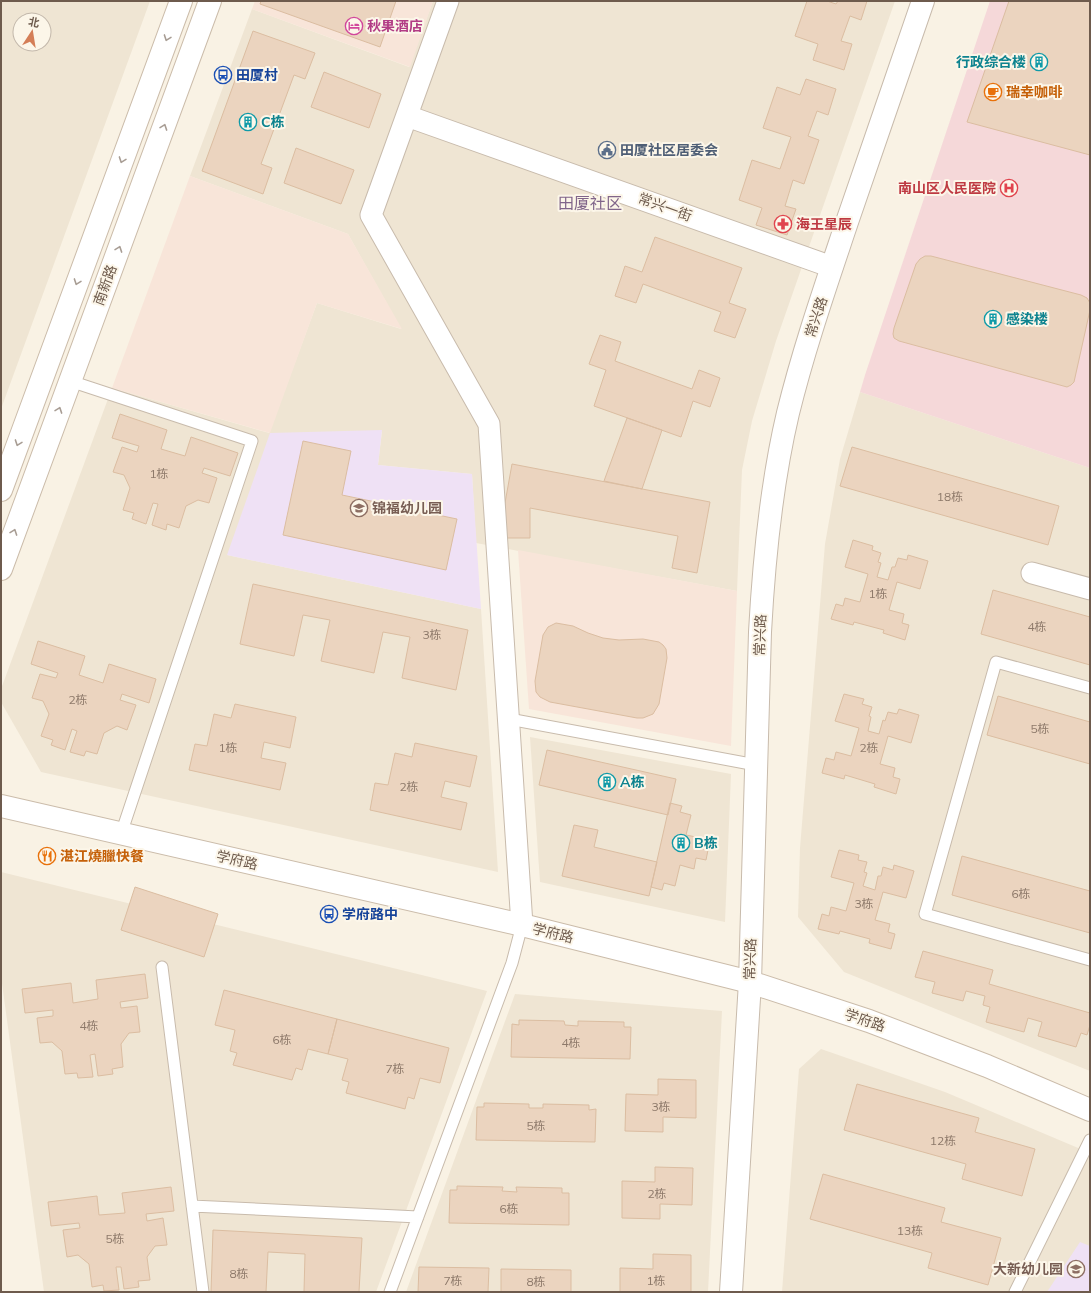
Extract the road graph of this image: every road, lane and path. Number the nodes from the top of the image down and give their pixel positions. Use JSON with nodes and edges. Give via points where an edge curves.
{"nodes":[{"id":1,"x":181,"y":1,"type":"edge"},
{"id":2,"x":210,"y":1,"type":"edge"},
{"id":3,"x":448,"y":1,"type":"edge"},
{"id":4,"x":922,"y":1,"type":"edge"},
{"id":5,"x":407,"y":116,"type":"junction"},
{"id":6,"x":832,"y":267,"type":"junction"},
{"id":7,"x":70,"y":381,"type":"junction"},
{"id":8,"x":1,"y":490,"type":"edge"},
{"id":9,"x":1,"y":569,"type":"edge"},
{"id":10,"x":1032,"y":572,"type":"dead end"},
{"id":11,"x":1090,"y":589,"type":"edge"},
{"id":12,"x":1090,"y":688,"type":"edge"},
{"id":13,"x":508,"y":719,"type":"junction"},
{"id":14,"x":756,"y":765,"type":"junction"},
{"id":15,"x":1,"y":806,"type":"edge"},
{"id":16,"x":121,"y":834,"type":"junction"},
{"id":17,"x":522,"y":925,"type":"junction"},
{"id":18,"x":1090,"y":960,"type":"edge"},
{"id":19,"x":162,"y":966,"type":"dead end"},
{"id":20,"x":750,"y":982,"type":"junction"},
{"id":21,"x":1090,"y":1110,"type":"edge"},
{"id":22,"x":1090,"y":1140,"type":"edge"},
{"id":23,"x":192,"y":1206,"type":"junction"},
{"id":24,"x":418,"y":1217,"type":"junction"},
{"id":25,"x":202,"y":1292,"type":"edge"},
{"id":26,"x":390,"y":1292,"type":"edge"},
{"id":27,"x":731,"y":1292,"type":"edge"},
{"id":28,"x":1015,"y":1292,"type":"edge"}],
"edges":[{"from":1,"to":8,"type":"main road","name":"南新路","one_way":true},
{"from":7,"to":2,"type":"main road","name":"南新路","one_way":true},
{"from":3,"to":5,"type":"street"},
{"from":4,"to":6,"type":"main road","name":"常兴路"},
{"from":5,"to":6,"type":"street","name":"常兴一街"},
{"from":5,"to":13,"type":"street","via":[[371,215],[490,424]]},
{"from":6,"to":14,"type":"main road","name":"常兴路","via":[[802,362],[777,468],[763,577]]},
{"from":9,"to":7,"type":"main road","name":"南新路","one_way":true},
{"from":7,"to":16,"type":"lane","via":[[252,441]]},
{"from":10,"to":11,"type":"street"},
{"from":12,"to":18,"type":"lane","via":[[996,662],[925,914]]},
{"from":13,"to":14,"type":"lane"},
{"from":13,"to":17,"type":"street"},
{"from":14,"to":20,"type":"main road","name":"常兴路"},
{"from":15,"to":16,"type":"main road","name":"学府路"},
{"from":16,"to":17,"type":"main road","name":"学府路"},
{"from":17,"to":20,"type":"main road","name":"学府路"},
{"from":17,"to":24,"type":"lane","via":[[512,963]]},
{"from":19,"to":23,"type":"lane"},
{"from":20,"to":21,"type":"main road","name":"学府路","via":[[869,1021],[987,1066]]},
{"from":20,"to":27,"type":"main road","name":"常兴路"},
{"from":22,"to":28,"type":"lane"},
{"from":23,"to":24,"type":"lane"},
{"from":23,"to":25,"type":"lane"},
{"from":24,"to":26,"type":"lane"}]}
